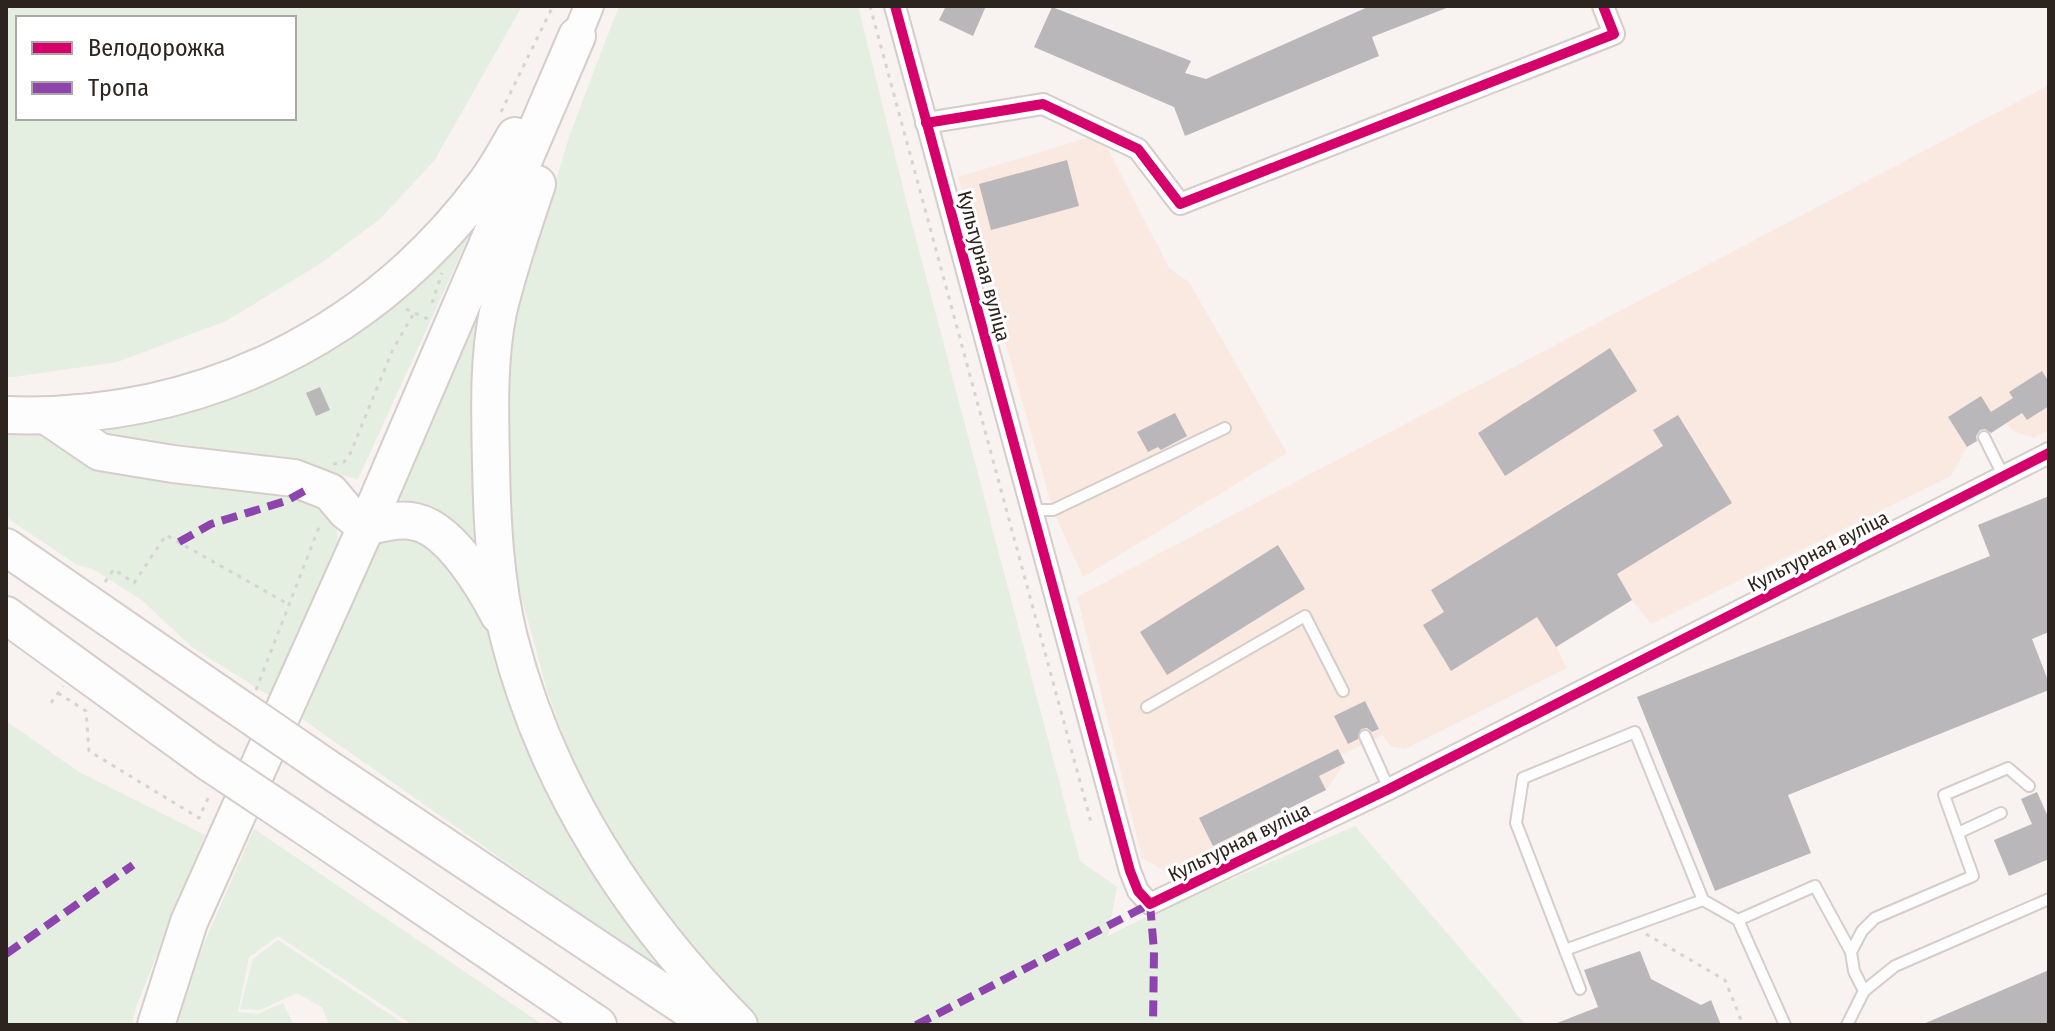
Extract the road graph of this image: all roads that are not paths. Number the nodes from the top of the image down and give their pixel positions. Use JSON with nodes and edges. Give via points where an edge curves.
{"nodes":[{"id":1,"x":895,"y":6,"type":"edge"},
{"id":2,"x":1603,"y":6,"type":"edge"},
{"id":3,"x":583,"y":21,"type":"edge"},
{"id":4,"x":926,"y":123,"type":"junction"},
{"id":5,"x":6,"y":415,"type":"edge"},
{"id":6,"x":47,"y":416,"type":"junction"},
{"id":7,"x":1225,"y":428,"type":"dead end"},
{"id":8,"x":1984,"y":437,"type":"dead end"},
{"id":9,"x":2049,"y":453,"type":"edge"},
{"id":10,"x":2004,"y":477,"type":"junction"},
{"id":11,"x":1032,"y":510,"type":"junction"},
{"id":12,"x":366,"y":527,"type":"junction"},
{"id":13,"x":6,"y":547,"type":"edge"},
{"id":14,"x":6,"y":615,"type":"edge"},
{"id":15,"x":509,"y":636,"type":"junction"},
{"id":16,"x":1343,"y":691,"type":"dead end"},
{"id":17,"x":1147,"y":707,"type":"dead end"},
{"id":18,"x":1365,"y":736,"type":"dead end"},
{"id":19,"x":2029,"y":786,"type":"dead end"},
{"id":20,"x":1389,"y":789,"type":"junction"},
{"id":21,"x":2001,"y":813,"type":"dead end"},
{"id":22,"x":1958,"y":833,"type":"junction"},
{"id":23,"x":2049,"y":899,"type":"edge"},
{"id":24,"x":1703,"y":900,"type":"junction"},
{"id":25,"x":1738,"y":920,"type":"junction"},
{"id":26,"x":1565,"y":950,"type":"junction"},
{"id":27,"x":1851,"y":952,"type":"junction"},
{"id":28,"x":1580,"y":989,"type":"dead end"},
{"id":29,"x":1864,"y":991,"type":"junction"},
{"id":30,"x":156,"y":1025,"type":"edge"},
{"id":31,"x":598,"y":1025,"type":"edge"},
{"id":32,"x":712,"y":1025,"type":"edge"},
{"id":33,"x":739,"y":1025,"type":"edge"},
{"id":34,"x":1785,"y":1025,"type":"edge"},
{"id":35,"x":1847,"y":1025,"type":"edge"}],
"edges":[{"from":1,"to":4,"type":"street","name":"Культурная вуліца"},
{"from":2,"to":4,"type":"street","via":[[1614,34],[1180,204],[1138,149],[1043,104]]},
{"from":3,"to":6,"type":"highway","via":[[487,182],[418,260],[348,318],[245,374],[190,395]]},
{"from":3,"to":12,"type":"highway"},
{"from":3,"to":15,"type":"highway","via":[[498,314],[490,436],[492,516]]},
{"from":4,"to":11,"type":"street","name":"Культурная вуліца"},
{"from":5,"to":6,"type":"highway"},
{"from":6,"to":12,"type":"highway","via":[[100,452],[309,483],[330,492]]},
{"from":7,"to":11,"type":"lane","via":[[1053,510]]},
{"from":8,"to":10,"type":"lane"},
{"from":9,"to":10,"type":"street","name":"Культурная вуліца"},
{"from":10,"to":20,"type":"street","name":"Культурная вуліца"},
{"from":11,"to":20,"type":"street","name":"Культурная вуліца","via":[[1130,871],[1150,904]]},
{"from":12,"to":15,"type":"highway","via":[[417,522],[438,533],[487,592]]},
{"from":12,"to":30,"type":"highway","via":[[189,922]]},
{"from":13,"to":32,"type":"highway","bridge":true},
{"from":14,"to":31,"type":"highway","bridge":true,"via":[[207,761]]},
{"from":15,"to":33,"type":"highway","via":[[552,758],[601,853],[662,941]]},
{"from":16,"to":17,"type":"lane","via":[[1305,616]]},
{"from":18,"to":20,"type":"lane"},
{"from":19,"to":22,"type":"lane","via":[[2008,768],[1944,795]]},
{"from":21,"to":22,"type":"lane"},
{"from":22,"to":27,"type":"lane","via":[[1973,876],[1875,918]]},
{"from":23,"to":29,"type":"lane","via":[[1895,966]]},
{"from":24,"to":25,"type":"lane"},
{"from":24,"to":26,"type":"lane"},
{"from":24,"to":26,"type":"lane","via":[[1635,732],[1523,778],[1516,823]]},
{"from":25,"to":27,"type":"lane","via":[[1815,886]]},
{"from":25,"to":34,"type":"lane"},
{"from":26,"to":28,"type":"lane"},
{"from":27,"to":29,"type":"lane"},
{"from":29,"to":35,"type":"lane"}]}
